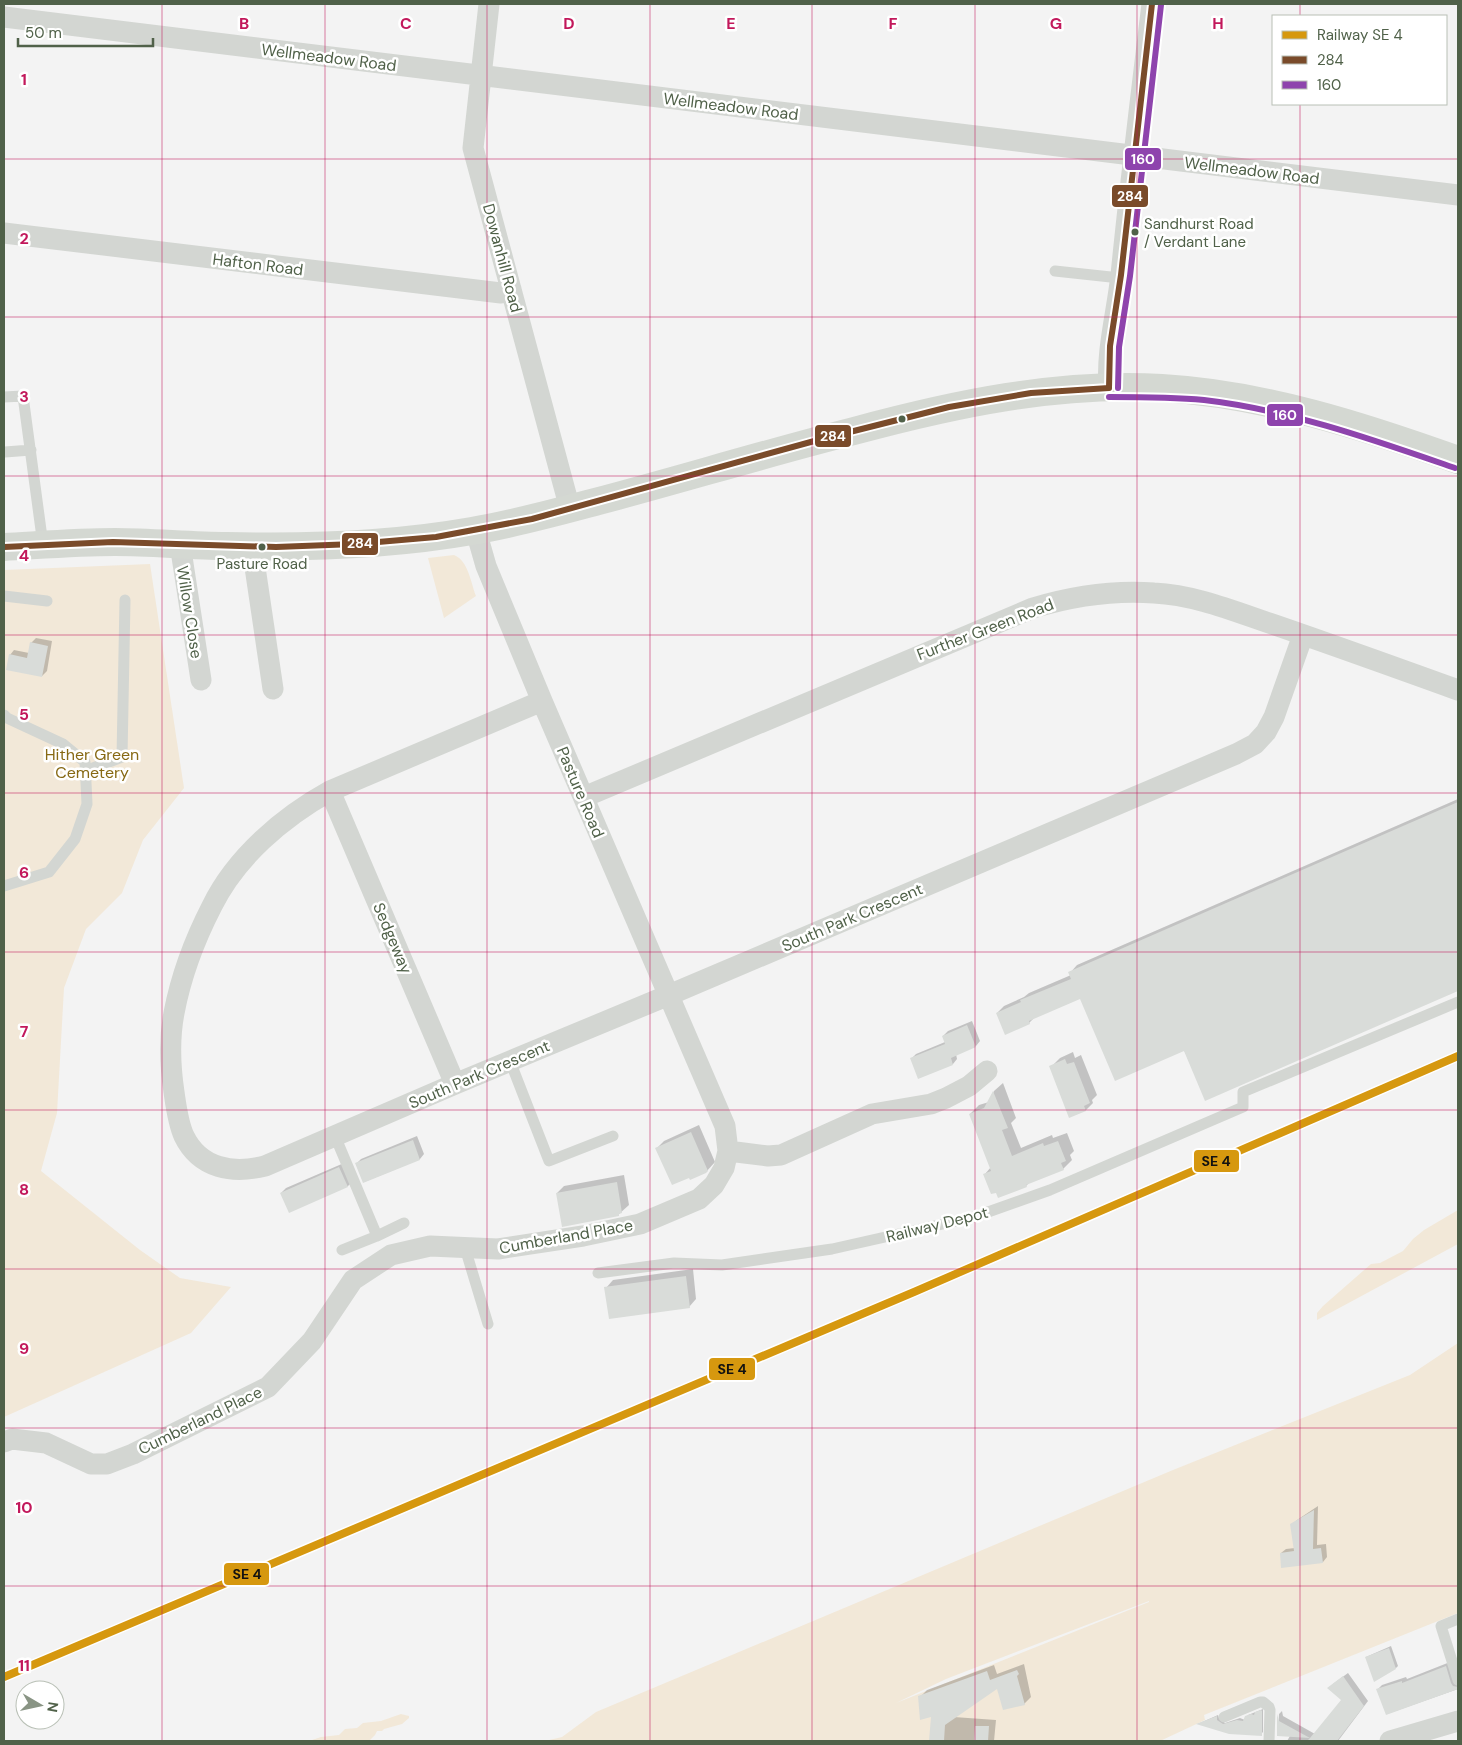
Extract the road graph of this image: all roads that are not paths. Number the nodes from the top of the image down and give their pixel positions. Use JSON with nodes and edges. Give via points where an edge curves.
{"nodes":[{"id":1,"x":489,"y":4,"type":"edge"},
{"id":2,"x":1152,"y":4,"type":"edge"},
{"id":3,"x":4,"y":17,"type":"edge"},
{"id":4,"x":481,"y":76,"type":"junction"},
{"id":5,"x":1133,"y":156,"type":"junction"},
{"id":6,"x":1458,"y":195,"type":"edge"},
{"id":7,"x":4,"y":233,"type":"edge"},
{"id":8,"x":1055,"y":271,"type":"dead end"},
{"id":9,"x":1120,"y":278,"type":"junction"},
{"id":10,"x":511,"y":290,"type":"junction"},
{"id":11,"x":1109,"y":388,"type":"junction"},
{"id":12,"x":4,"y":397,"type":"edge"},
{"id":13,"x":31,"y":450,"type":"junction"},
{"id":14,"x":5,"y":452,"type":"edge"},
{"id":15,"x":1458,"y":460,"type":"edge"},
{"id":16,"x":570,"y":509,"type":"junction"},
{"id":17,"x":476,"y":531,"type":"junction"},
{"id":18,"x":180,"y":544,"type":"junction"},
{"id":19,"x":43,"y":545,"type":"junction"},
{"id":20,"x":252,"y":547,"type":"junction"},
{"id":21,"x":4,"y":548,"type":"edge"},
{"id":22,"x":4,"y":596,"type":"edge"},
{"id":23,"x":125,"y":600,"type":"dead end"},
{"id":24,"x":47,"y":601,"type":"dead end"},
{"id":25,"x":1304,"y":635,"type":"junction"},
{"id":26,"x":201,"y":680,"type":"dead end"},
{"id":27,"x":273,"y":689,"type":"dead end"},
{"id":28,"x":1458,"y":690,"type":"edge"},
{"id":29,"x":542,"y":701,"type":"junction"},
{"id":30,"x":5,"y":718,"type":"edge"},
{"id":31,"x":85,"y":771,"type":"junction"},
{"id":32,"x":330,"y":791,"type":"junction"},
{"id":33,"x":584,"y":797,"type":"junction"},
{"id":34,"x":4,"y":886,"type":"edge"},
{"id":35,"x":669,"y":995,"type":"junction"},
{"id":36,"x":1458,"y":1002,"type":"edge"},
{"id":37,"x":510,"y":1061,"type":"junction"},
{"id":38,"x":987,"y":1071,"type":"dead end"},
{"id":39,"x":455,"y":1084,"type":"junction"},
{"id":40,"x":334,"y":1136,"type":"junction"},
{"id":41,"x":614,"y":1136,"type":"dead end"},
{"id":42,"x":728,"y":1152,"type":"junction"},
{"id":43,"x":404,"y":1223,"type":"dead end"},
{"id":44,"x":377,"y":1236,"type":"junction"},
{"id":45,"x":465,"y":1248,"type":"junction"},
{"id":46,"x":342,"y":1250,"type":"dead end"},
{"id":47,"x":598,"y":1273,"type":"dead end"},
{"id":48,"x":488,"y":1324,"type":"dead end"},
{"id":49,"x":4,"y":1442,"type":"edge"},
{"id":50,"x":1458,"y":1619,"type":"edge"},
{"id":51,"x":1458,"y":1680,"type":"edge"},
{"id":52,"x":1224,"y":1717,"type":"dead end"},
{"id":53,"x":1458,"y":1721,"type":"edge"},
{"id":54,"x":1269,"y":1741,"type":"edge"},
{"id":55,"x":1390,"y":1741,"type":"edge"}],
"edges":[{"from":1,"to":4,"type":"street","name":"Dowanhill Road"},
{"from":2,"to":5,"type":"street"},
{"from":3,"to":4,"type":"street","name":"Wellmeadow Road"},
{"from":4,"to":5,"type":"street","name":"Wellmeadow Road"},
{"from":4,"to":10,"type":"street","name":"Dowanhill Road","via":[[473,148]]},
{"from":5,"to":6,"type":"street","name":"Wellmeadow Road"},
{"from":5,"to":9,"type":"street"},
{"from":7,"to":10,"type":"street","name":"Hafton Road","via":[[500,293]]},
{"from":8,"to":9,"type":"lane"},
{"from":9,"to":11,"type":"street","via":[[1108,372]]},
{"from":10,"to":16,"type":"street","name":"Dowanhill Road"},
{"from":11,"to":15,"type":"street","via":[[1159,388],[1245,398],[1352,426]]},
{"from":11,"to":16,"type":"street","via":[[1031,393],[949,407]]},
{"from":12,"to":13,"type":"lane","via":[[23,396]]},
{"from":13,"to":14,"type":"lane"},
{"from":13,"to":19,"type":"lane"},
{"from":16,"to":17,"type":"street"},
{"from":17,"to":20,"type":"street","via":[[387,542]]},
{"from":17,"to":29,"type":"street","name":"Pasture Road","via":[[486,566]]},
{"from":18,"to":19,"type":"street"},
{"from":18,"to":20,"type":"street"},
{"from":18,"to":26,"type":"street","name":"Willow Close"},
{"from":19,"to":21,"type":"street"},
{"from":20,"to":27,"type":"street"},
{"from":22,"to":24,"type":"lane"},
{"from":23,"to":31,"type":"lane","via":[[122,757]]},
{"from":25,"to":28,"type":"street","name":"Further Green Road"},
{"from":25,"to":33,"type":"street","name":"Further Green Road","via":[[1210,603],[1182,597],[1125,592],[1065,599],[996,622]]},
{"from":25,"to":35,"type":"street","name":"South Park Crescent","via":[[1274,717],[1255,744]]},
{"from":29,"to":32,"type":"street","name":"South Park Crescent"},
{"from":29,"to":33,"type":"street","name":"Pasture Road"},
{"from":30,"to":31,"type":"lane","via":[[62,744],[84,762]]},
{"from":31,"to":34,"type":"lane","via":[[87,804],[75,839],[49,872]]},
{"from":32,"to":39,"type":"street","name":"Sedgeway"},
{"from":32,"to":40,"type":"street","name":"South Park Crescent","via":[[300,809],[249,854],[212,905],[179,991],[170,1056],[180,1125],[191,1148],[212,1164],[238,1171],[250,1170]]},
{"from":33,"to":35,"type":"street","name":"Pasture Road"},
{"from":35,"to":37,"type":"street","name":"South Park Crescent"},
{"from":35,"to":42,"type":"street","name":"Cumberland Place","via":[[724,1126]]},
{"from":36,"to":47,"type":"lane","name":"Railway Depot","via":[[1243,1092],[1243,1107],[1050,1190],[974,1217],[832,1249],[722,1265],[674,1263]]},
{"from":37,"to":39,"type":"street","name":"South Park Crescent"},
{"from":37,"to":41,"type":"lane","via":[[549,1161]]},
{"from":38,"to":42,"type":"street","via":[[969,1086],[939,1101],[872,1114],[781,1154]]},
{"from":39,"to":40,"type":"street","name":"South Park Crescent"},
{"from":40,"to":44,"type":"lane"},
{"from":42,"to":45,"type":"street","name":"Cumberland Place","via":[[724,1168],[714,1185],[699,1198],[640,1224],[498,1249]]},
{"from":43,"to":44,"type":"lane"},
{"from":44,"to":46,"type":"lane"},
{"from":45,"to":48,"type":"lane"},
{"from":45,"to":49,"type":"street","name":"Cumberland Place","via":[[430,1246],[391,1255],[353,1280],[312,1341],[268,1387],[133,1454],[106,1464],[91,1464],[46,1444],[12,1439]]},
{"from":50,"to":51,"type":"lane","via":[[1441,1626]]},
{"from":52,"to":54,"type":"lane","via":[[1263,1702],[1270,1710]]},
{"from":53,"to":55,"type":"street"}]}
